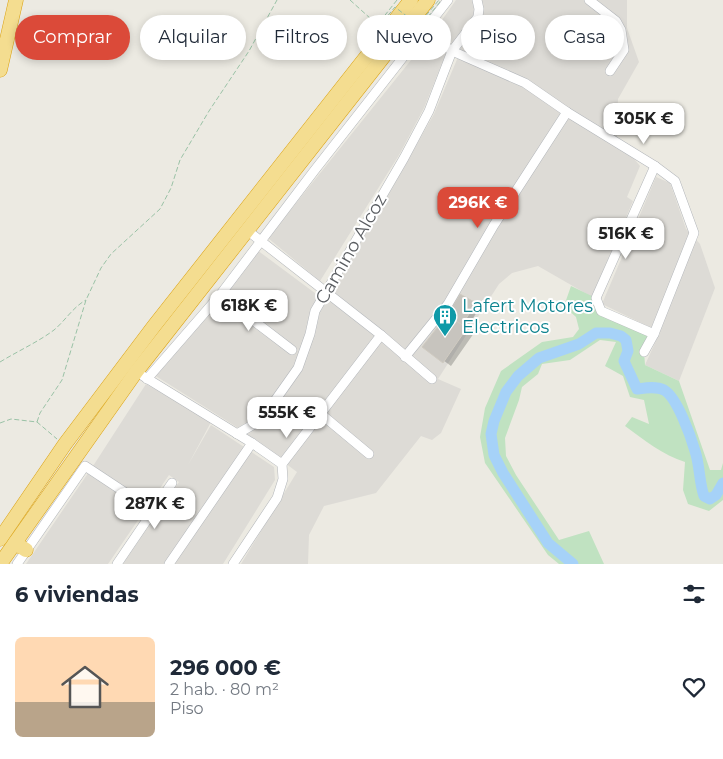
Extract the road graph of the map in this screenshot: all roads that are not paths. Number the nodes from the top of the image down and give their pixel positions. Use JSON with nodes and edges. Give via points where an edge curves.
{"nodes":[{"id":1,"x":16,"y":0,"type":"edge"},
{"id":2,"x":411,"y":0,"type":"edge"},
{"id":3,"x":428,"y":0,"type":"edge"},
{"id":4,"x":448,"y":0,"type":"edge"},
{"id":5,"x":477,"y":0,"type":"edge"},
{"id":6,"x":589,"y":0,"type":"edge"},
{"id":7,"x":436,"y":15,"type":"edge"},
{"id":8,"x":452,"y":51,"type":"junction"},
{"id":9,"x":401,"y":60,"type":"edge"},
{"id":10,"x":0,"y":70,"type":"edge"},
{"id":11,"x":610,"y":71,"type":"dead end"},
{"id":12,"x":567,"y":112,"type":"junction"},
{"id":13,"x":655,"y":166,"type":"junction"},
{"id":14,"x":248,"y":231,"type":"junction"},
{"id":15,"x":261,"y":241,"type":"junction"},
{"id":16,"x":326,"y":293,"type":"junction"},
{"id":17,"x":220,"y":295,"type":"junction"},
{"id":18,"x":654,"y":334,"type":"junction"},
{"id":19,"x":382,"y":336,"type":"junction"},
{"id":20,"x":292,"y":350,"type":"dead end"},
{"id":21,"x":644,"y":352,"type":"dead end"},
{"id":22,"x":405,"y":357,"type":"junction"},
{"id":23,"x":142,"y":376,"type":"junction"},
{"id":24,"x":432,"y":379,"type":"dead end"},
{"id":25,"x":321,"y":414,"type":"junction"},
{"id":26,"x":237,"y":434,"type":"junction"},
{"id":27,"x":252,"y":443,"type":"junction"},
{"id":28,"x":370,"y":454,"type":"dead end"},
{"id":29,"x":282,"y":464,"type":"junction"},
{"id":30,"x":172,"y":483,"type":"dead end"},
{"id":31,"x":153,"y":512,"type":"junction"},
{"id":32,"x":0,"y":539,"type":"edge"},
{"id":33,"x":20,"y":546,"type":"junction"},
{"id":34,"x":0,"y":564,"type":"edge"},
{"id":35,"x":17,"y":564,"type":"edge"},
{"id":36,"x":117,"y":564,"type":"edge"},
{"id":37,"x":169,"y":564,"type":"edge"},
{"id":38,"x":233,"y":564,"type":"edge"}],
"edges":[{"from":1,"to":10,"type":"highway"},
{"from":2,"to":32,"type":"highway","via":[[154,326],[65,444]]},
{"from":3,"to":14,"type":"highway"},
{"from":4,"to":7,"type":"street"},
{"from":5,"to":8,"type":"street","name":"Camino Alcoz","via":[[478,17]]},
{"from":6,"to":11,"type":"street","via":[[616,21],[621,30],[624,50]]},
{"from":8,"to":12,"type":"street","via":[[524,84]]},
{"from":8,"to":16,"type":"street","name":"Camino Alcoz","via":[[429,111]]},
{"from":9,"to":15,"type":"street"},
{"from":12,"to":13,"type":"street"},
{"from":12,"to":22,"type":"street","via":[[494,224],[448,304]]},
{"from":13,"to":18,"type":"street","via":[[674,181],[694,233]]},
{"from":13,"to":18,"type":"street","via":[[596,298],[601,311]]},
{"from":14,"to":15,"type":"street"},
{"from":14,"to":23,"type":"highway"},
{"from":15,"to":16,"type":"street"},
{"from":15,"to":17,"type":"street"},
{"from":16,"to":19,"type":"street"},
{"from":16,"to":26,"type":"street","name":"Camino Alcoz","via":[[315,310],[298,368],[268,410]]},
{"from":17,"to":20,"type":"street"},
{"from":17,"to":23,"type":"street"},
{"from":18,"to":21,"type":"street"},
{"from":19,"to":22,"type":"street"},
{"from":19,"to":25,"type":"street"},
{"from":22,"to":24,"type":"street"},
{"from":23,"to":26,"type":"street"},
{"from":23,"to":33,"type":"highway"},
{"from":25,"to":28,"type":"street"},
{"from":25,"to":29,"type":"street"},
{"from":26,"to":27,"type":"street"},
{"from":27,"to":29,"type":"street"},
{"from":27,"to":37,"type":"street"},
{"from":29,"to":38,"type":"street","via":[[283,479],[277,498]]},
{"from":30,"to":31,"type":"street"},
{"from":31,"to":33,"type":"street","via":[[85,466]]},
{"from":31,"to":36,"type":"street"},
{"from":33,"to":34,"type":"highway"},
{"from":33,"to":35,"type":"street"}]}
